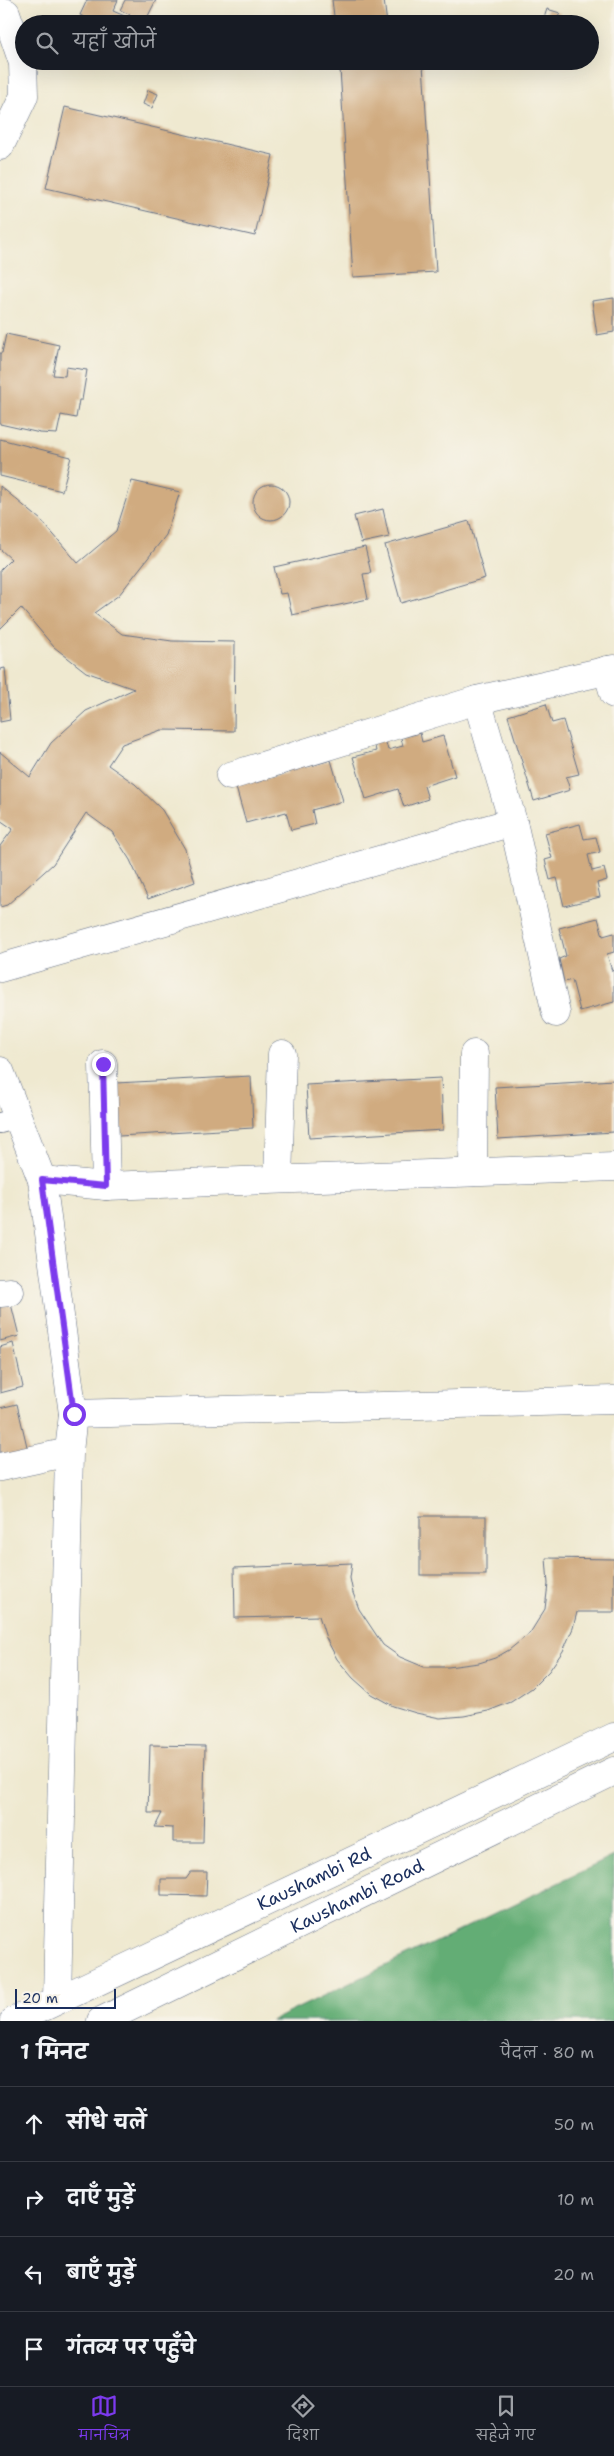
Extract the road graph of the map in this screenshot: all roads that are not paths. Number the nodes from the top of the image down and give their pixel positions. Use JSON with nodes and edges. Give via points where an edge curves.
{"nodes":[{"id":1,"x":0,"y":11,"type":"edge"},
{"id":2,"x":15,"y":39,"type":"edge"},
{"id":3,"x":23,"y":70,"type":"edge"},
{"id":4,"x":0,"y":146,"type":"edge"},
{"id":5,"x":612,"y":678,"type":"edge"},
{"id":6,"x":477,"y":700,"type":"junction"},
{"id":7,"x":230,"y":776,"type":"dead end"},
{"id":8,"x":513,"y":822,"type":"junction"},
{"id":9,"x":0,"y":968,"type":"edge"},
{"id":10,"x":556,"y":1013,"type":"dead end"},
{"id":11,"x":282,"y":1054,"type":"dead end"},
{"id":12,"x":474,"y":1054,"type":"dead end"},
{"id":13,"x":103,"y":1064,"type":"dead end"},
{"id":14,"x":0,"y":1071,"type":"edge"},
{"id":15,"x":9,"y":1120,"type":"edge"},
{"id":16,"x":614,"y":1167,"type":"edge"},
{"id":17,"x":473,"y":1172,"type":"junction"},
{"id":18,"x":278,"y":1179,"type":"junction"},
{"id":19,"x":42,"y":1180,"type":"junction"},
{"id":20,"x":106,"y":1186,"type":"junction"},
{"id":21,"x":614,"y":1400,"type":"edge"},
{"id":22,"x":74,"y":1414,"type":"junction"},
{"id":23,"x":69,"y":1452,"type":"junction"},
{"id":24,"x":0,"y":1467,"type":"edge"},
{"id":25,"x":614,"y":1737,"type":"edge"},
{"id":26,"x":614,"y":1771,"type":"edge"},
{"id":27,"x":57,"y":2000,"type":"junction"},
{"id":28,"x":14,"y":2021,"type":"edge"},
{"id":29,"x":101,"y":2021,"type":"edge"}],
"edges":[{"from":1,"to":2,"type":"street","via":[[6,13]]},
{"from":3,"to":4,"type":"street","via":[[24,96]]},
{"from":5,"to":6,"type":"street"},
{"from":6,"to":7,"type":"street"},
{"from":6,"to":8,"type":"street"},
{"from":8,"to":9,"type":"street"},
{"from":8,"to":10,"type":"street"},
{"from":11,"to":18,"type":"street"},
{"from":12,"to":17,"type":"street"},
{"from":13,"to":20,"type":"street"},
{"from":14,"to":15,"type":"street"},
{"from":15,"to":19,"type":"street"},
{"from":16,"to":17,"type":"street"},
{"from":17,"to":18,"type":"street"},
{"from":18,"to":20,"type":"street"},
{"from":19,"to":20,"type":"street"},
{"from":19,"to":22,"type":"street"},
{"from":21,"to":22,"type":"street"},
{"from":22,"to":23,"type":"street"},
{"from":23,"to":24,"type":"street"},
{"from":23,"to":27,"type":"street"},
{"from":25,"to":27,"type":"street","name":"Kaushambi Rd"},
{"from":26,"to":29,"type":"street","name":"Kaushambi Road"},
{"from":27,"to":28,"type":"street","name":"Kaushambi Rd"}]}
